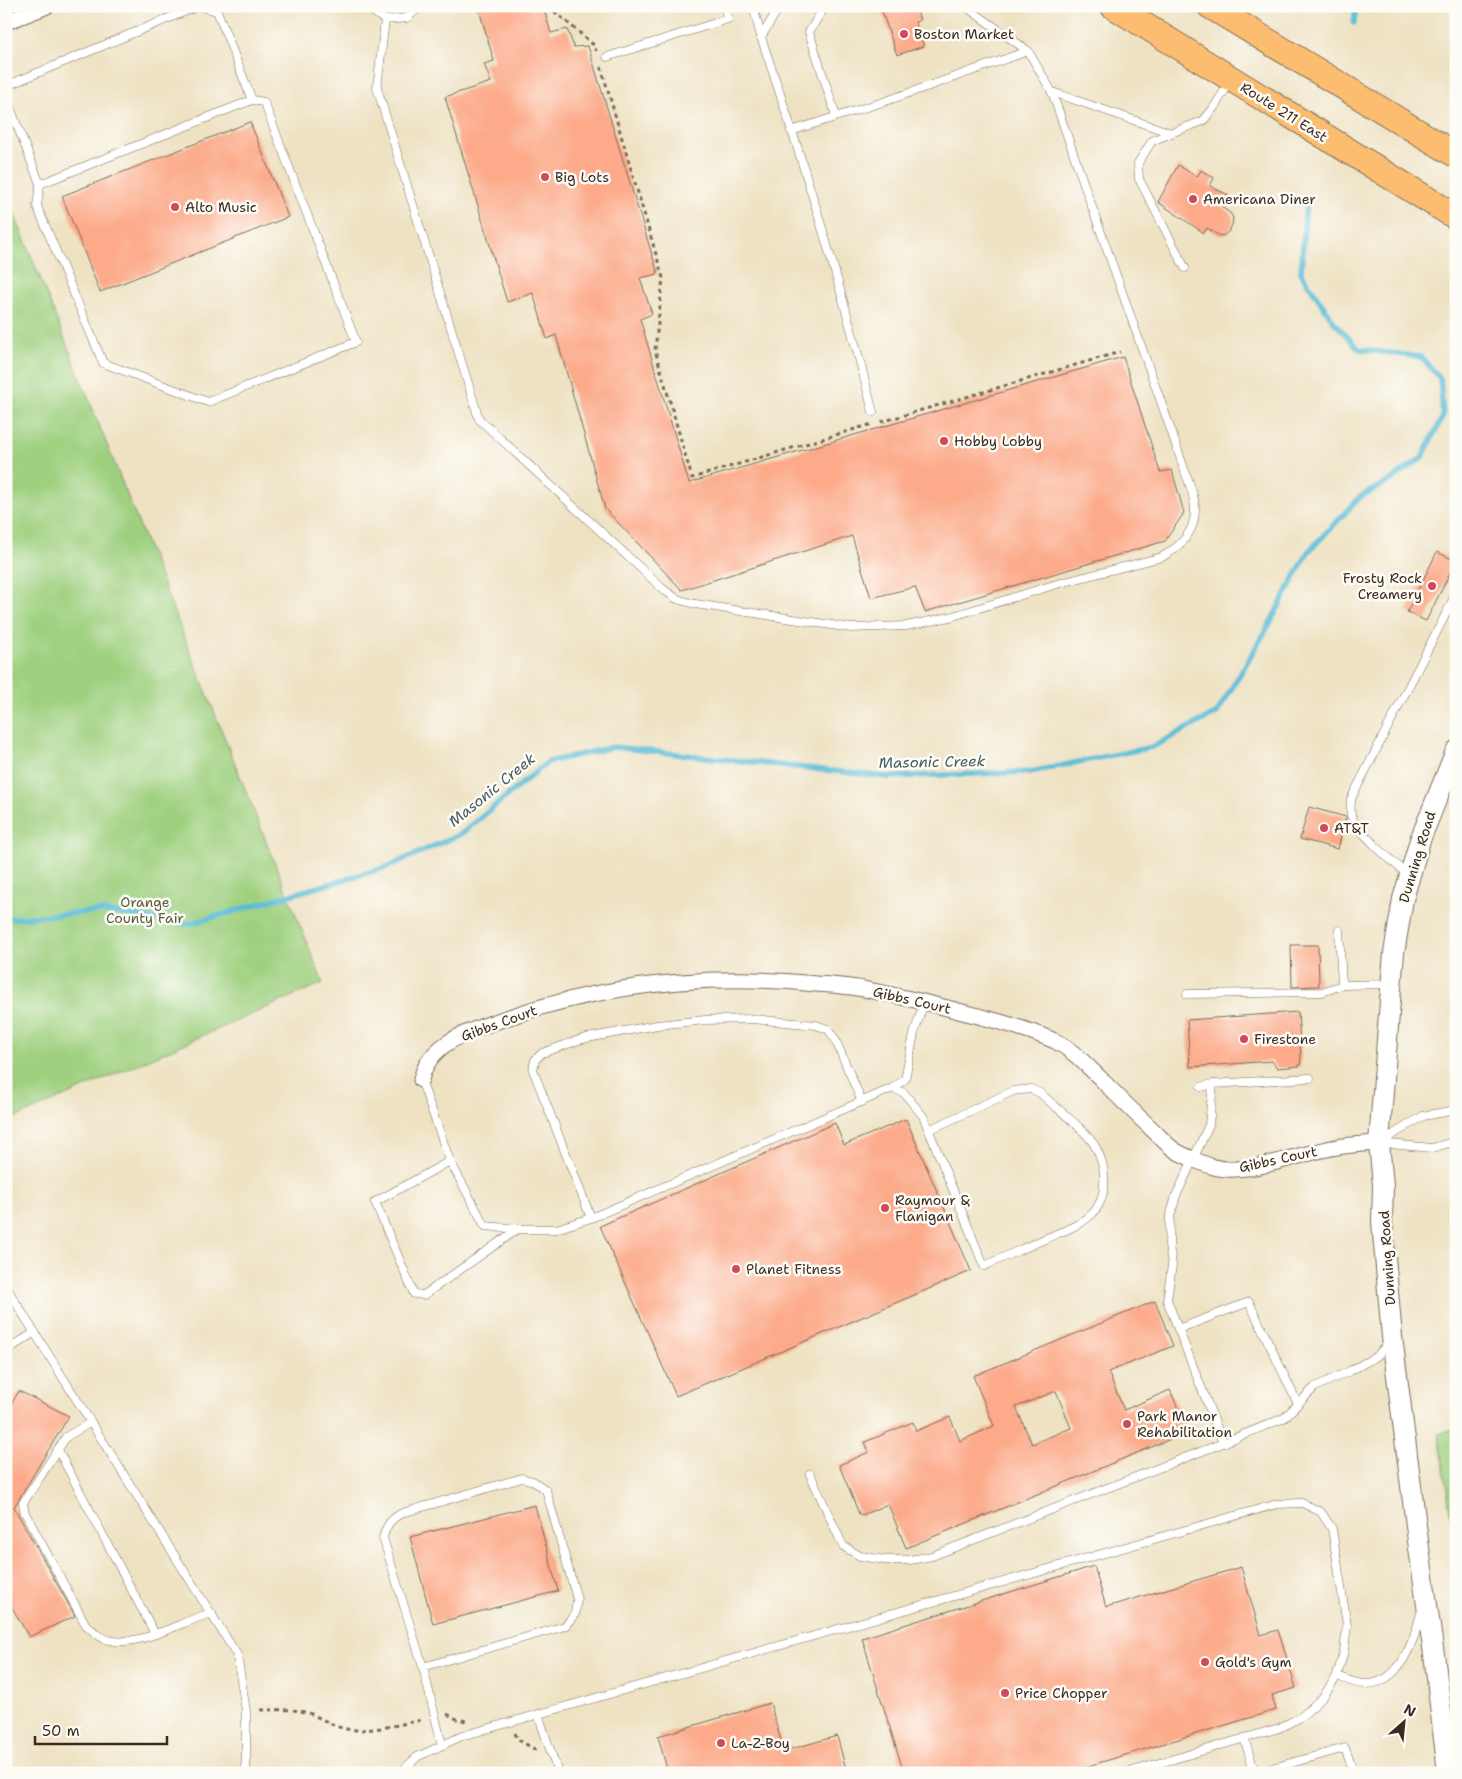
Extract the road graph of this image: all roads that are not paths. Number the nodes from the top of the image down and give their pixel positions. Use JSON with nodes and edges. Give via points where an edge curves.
{"nodes":[{"id":1,"x":47,"y":6,"type":"edge"},
{"id":2,"x":365,"y":6,"type":"edge"},
{"id":3,"x":420,"y":6,"type":"edge"},
{"id":4,"x":724,"y":6,"type":"edge"},
{"id":5,"x":753,"y":6,"type":"edge"},
{"id":6,"x":780,"y":6,"type":"edge"},
{"id":7,"x":825,"y":6,"type":"edge"},
{"id":8,"x":965,"y":6,"type":"edge"},
{"id":9,"x":1113,"y":6,"type":"edge"},
{"id":10,"x":1210,"y":6,"type":"edge"},
{"id":11,"x":385,"y":20,"type":"junction"},
{"id":12,"x":6,"y":22,"type":"edge"},
{"id":13,"x":761,"y":37,"type":"junction"},
{"id":14,"x":1028,"y":51,"type":"junction"},
{"id":15,"x":607,"y":57,"type":"dead end"},
{"id":16,"x":1231,"y":79,"type":"junction"},
{"id":17,"x":6,"y":86,"type":"edge"},
{"id":18,"x":1052,"y":92,"type":"junction"},
{"id":19,"x":6,"y":98,"type":"edge"},
{"id":20,"x":252,"y":100,"type":"junction"},
{"id":21,"x":836,"y":116,"type":"junction"},
{"id":22,"x":791,"y":131,"type":"junction"},
{"id":23,"x":1171,"y":133,"type":"junction"},
{"id":24,"x":1456,"y":155,"type":"edge"},
{"id":25,"x":40,"y":184,"type":"junction"},
{"id":26,"x":1456,"y":217,"type":"edge"},
{"id":27,"x":1186,"y":268,"type":"dead end"},
{"id":28,"x":874,"y":412,"type":"dead end"},
{"id":29,"x":1456,"y":594,"type":"edge"},
{"id":30,"x":1456,"y":751,"type":"edge"},
{"id":31,"x":1409,"y":875,"type":"junction"},
{"id":32,"x":1339,"y":930,"type":"dead end"},
{"id":33,"x":1391,"y":984,"type":"junction"},
{"id":34,"x":1342,"y":985,"type":"junction"},
{"id":35,"x":1187,"y":994,"type":"dead end"},
{"id":36,"x":924,"y":1002,"type":"junction"},
{"id":37,"x":1310,"y":1078,"type":"dead end"},
{"id":38,"x":421,"y":1080,"type":"joint"},
{"id":39,"x":1213,"y":1084,"type":"junction"},
{"id":40,"x":1201,"y":1087,"type":"dead end"},
{"id":41,"x":893,"y":1088,"type":"junction"},
{"id":42,"x":862,"y":1102,"type":"junction"},
{"id":43,"x":1456,"y":1110,"type":"edge"},
{"id":44,"x":929,"y":1130,"type":"junction"},
{"id":45,"x":1456,"y":1141,"type":"edge"},
{"id":46,"x":1379,"y":1143,"type":"junction"},
{"id":47,"x":1194,"y":1158,"type":"junction"},
{"id":48,"x":450,"y":1161,"type":"junction"},
{"id":49,"x":591,"y":1218,"type":"junction"},
{"id":50,"x":518,"y":1230,"type":"junction"},
{"id":51,"x":6,"y":1287,"type":"edge"},
{"id":52,"x":1178,"y":1329,"type":"junction"},
{"id":53,"x":35,"y":1332,"type":"junction"},
{"id":54,"x":1392,"y":1337,"type":"junction"},
{"id":55,"x":6,"y":1351,"type":"edge"},
{"id":56,"x":1298,"y":1404,"type":"junction"},
{"id":57,"x":91,"y":1422,"type":"junction"},
{"id":58,"x":1223,"y":1443,"type":"junction"},
{"id":59,"x":58,"y":1450,"type":"junction"},
{"id":60,"x":810,"y":1474,"type":"dead end"},
{"id":61,"x":1426,"y":1594,"type":"junction"},
{"id":62,"x":212,"y":1613,"type":"junction"},
{"id":63,"x":155,"y":1634,"type":"junction"},
{"id":64,"x":423,"y":1667,"type":"junction"},
{"id":65,"x":1337,"y":1676,"type":"junction"},
{"id":66,"x":538,"y":1714,"type":"junction"},
{"id":67,"x":1244,"y":1738,"type":"junction"},
{"id":68,"x":442,"y":1745,"type":"junction"},
{"id":69,"x":246,"y":1773,"type":"edge"},
{"id":70,"x":400,"y":1773,"type":"edge"},
{"id":71,"x":558,"y":1773,"type":"edge"},
{"id":72,"x":1126,"y":1773,"type":"edge"},
{"id":73,"x":1354,"y":1773,"type":"edge"},
{"id":74,"x":1448,"y":1773,"type":"edge"}],
"edges":[{"from":1,"to":12,"type":"street"},
{"from":2,"to":11,"type":"lane"},
{"from":3,"to":11,"type":"lane","via":[[407,18]]},
{"from":4,"to":15,"type":"lane","via":[[728,19]]},
{"from":5,"to":13,"type":"lane"},
{"from":6,"to":13,"type":"lane"},
{"from":7,"to":21,"type":"lane","via":[[809,32]]},
{"from":8,"to":14,"type":"lane"},
{"from":9,"to":16,"type":"main road","name":"Route 211 East"},
{"from":10,"to":24,"type":"main road"},
{"from":11,"to":18,"type":"lane","via":[[377,88],[479,419],[677,599],[851,628],[906,626],[950,617],[1057,584],[1162,557],[1182,543],[1189,533],[1195,510],[1194,495]]},
{"from":13,"to":22,"type":"lane"},
{"from":14,"to":18,"type":"lane"},
{"from":14,"to":21,"type":"lane"},
{"from":16,"to":23,"type":"lane","via":[[1203,121]]},
{"from":16,"to":26,"type":"main road","name":"Route 211 East"},
{"from":17,"to":20,"type":"lane","via":[[198,6],[217,11]]},
{"from":18,"to":23,"type":"lane"},
{"from":19,"to":25,"type":"lane"},
{"from":20,"to":25,"type":"lane"},
{"from":20,"to":25,"type":"lane","via":[[264,102],[356,342],[208,402],[103,363],[37,206]]},
{"from":21,"to":22,"type":"lane"},
{"from":22,"to":28,"type":"lane"},
{"from":23,"to":27,"type":"lane","via":[[1152,141],[1138,163],[1139,179]]},
{"from":29,"to":31,"type":"lane","via":[[1351,799],[1351,816],[1360,829]]},
{"from":30,"to":31,"type":"street","name":"Dunning Road"},
{"from":31,"to":33,"type":"street","name":"Dunning Road","via":[[1398,925]]},
{"from":32,"to":34,"type":"lane"},
{"from":33,"to":34,"type":"lane"},
{"from":33,"to":46,"type":"street","name":"Dunning Road"},
{"from":34,"to":35,"type":"lane","via":[[1322,992]]},
{"from":36,"to":38,"type":"street","name":"Gibbs Court","via":[[861,988],[786,980],[670,982],[609,991],[528,1011],[460,1036],[442,1046],[429,1059]]},
{"from":36,"to":41,"type":"lane","via":[[905,1079]]},
{"from":36,"to":47,"type":"street","name":"Gibbs Court","via":[[1028,1030],[1059,1043],[1079,1057],[1174,1150]]},
{"from":37,"to":39,"type":"lane"},
{"from":38,"to":48,"type":"lane"},
{"from":39,"to":40,"type":"lane"},
{"from":39,"to":47,"type":"lane","via":[[1209,1125]]},
{"from":41,"to":42,"type":"lane"},
{"from":41,"to":44,"type":"lane","via":[[904,1093],[923,1116]]},
{"from":42,"to":49,"type":"lane"},
{"from":42,"to":49,"type":"lane","via":[[835,1039],[828,1029],[816,1025],[753,1019],[657,1025],[576,1041],[542,1053],[535,1060],[533,1070]]},
{"from":43,"to":46,"type":"lane","via":[[1422,1116]]},
{"from":44,"to":44,"type":"lane","via":[[984,1266],[1078,1224],[1094,1212],[1101,1198],[1105,1177],[1102,1161],[1094,1146],[1040,1092],[1031,1089],[1013,1091]]},
{"from":45,"to":46,"type":"lane","via":[[1432,1148]]},
{"from":46,"to":47,"type":"street","name":"Gibbs Court","via":[[1329,1148],[1234,1169],[1215,1168]]},
{"from":46,"to":54,"type":"street","name":"Dunning Road"},
{"from":47,"to":52,"type":"lane","via":[[1176,1196],[1170,1218],[1172,1265],[1167,1300]]},
{"from":48,"to":50,"type":"lane","via":[[485,1226]]},
{"from":48,"to":50,"type":"lane","via":[[375,1202],[414,1294],[424,1295]]},
{"from":49,"to":50,"type":"lane","via":[[556,1229]]},
{"from":51,"to":53,"type":"lane"},
{"from":52,"to":56,"type":"lane","via":[[1249,1302]]},
{"from":52,"to":58,"type":"lane"},
{"from":53,"to":55,"type":"lane"},
{"from":53,"to":57,"type":"lane"},
{"from":54,"to":56,"type":"lane","via":[[1377,1356],[1315,1387]]},
{"from":54,"to":61,"type":"street","name":"Dunning Road"},
{"from":56,"to":58,"type":"lane","via":[[1284,1418]]},
{"from":57,"to":59,"type":"lane","via":[[66,1437]]},
{"from":57,"to":62,"type":"lane"},
{"from":58,"to":60,"type":"lane","via":[[932,1556],[910,1560],[860,1556],[843,1546]]},
{"from":59,"to":63,"type":"lane"},
{"from":59,"to":63,"type":"lane","via":[[23,1503],[25,1513],[86,1625],[102,1637],[123,1642]]},
{"from":61,"to":65,"type":"lane","via":[[1416,1633],[1399,1667],[1384,1680],[1368,1684]]},
{"from":61,"to":74,"type":"street","name":"Dunning Road"},
{"from":62,"to":63,"type":"lane"},
{"from":62,"to":69,"type":"lane","via":[[237,1655],[246,1712]]},
{"from":64,"to":64,"type":"lane","via":[[565,1626],[575,1614],[577,1599],[546,1490],[533,1481],[522,1478],[402,1513],[392,1518],[385,1529],[383,1538]]},
{"from":64,"to":68,"type":"lane"},
{"from":65,"to":66,"type":"lane","via":[[1347,1625],[1332,1529],[1321,1512],[1302,1503],[1276,1504]]},
{"from":65,"to":67,"type":"lane","via":[[1323,1697],[1300,1717],[1279,1728]]},
{"from":66,"to":68,"type":"lane"},
{"from":66,"to":71,"type":"lane"},
{"from":67,"to":72,"type":"lane"},
{"from":67,"to":73,"type":"lane","via":[[1255,1773],[1345,1748]]},
{"from":68,"to":70,"type":"lane","via":[[417,1757]]}]}
